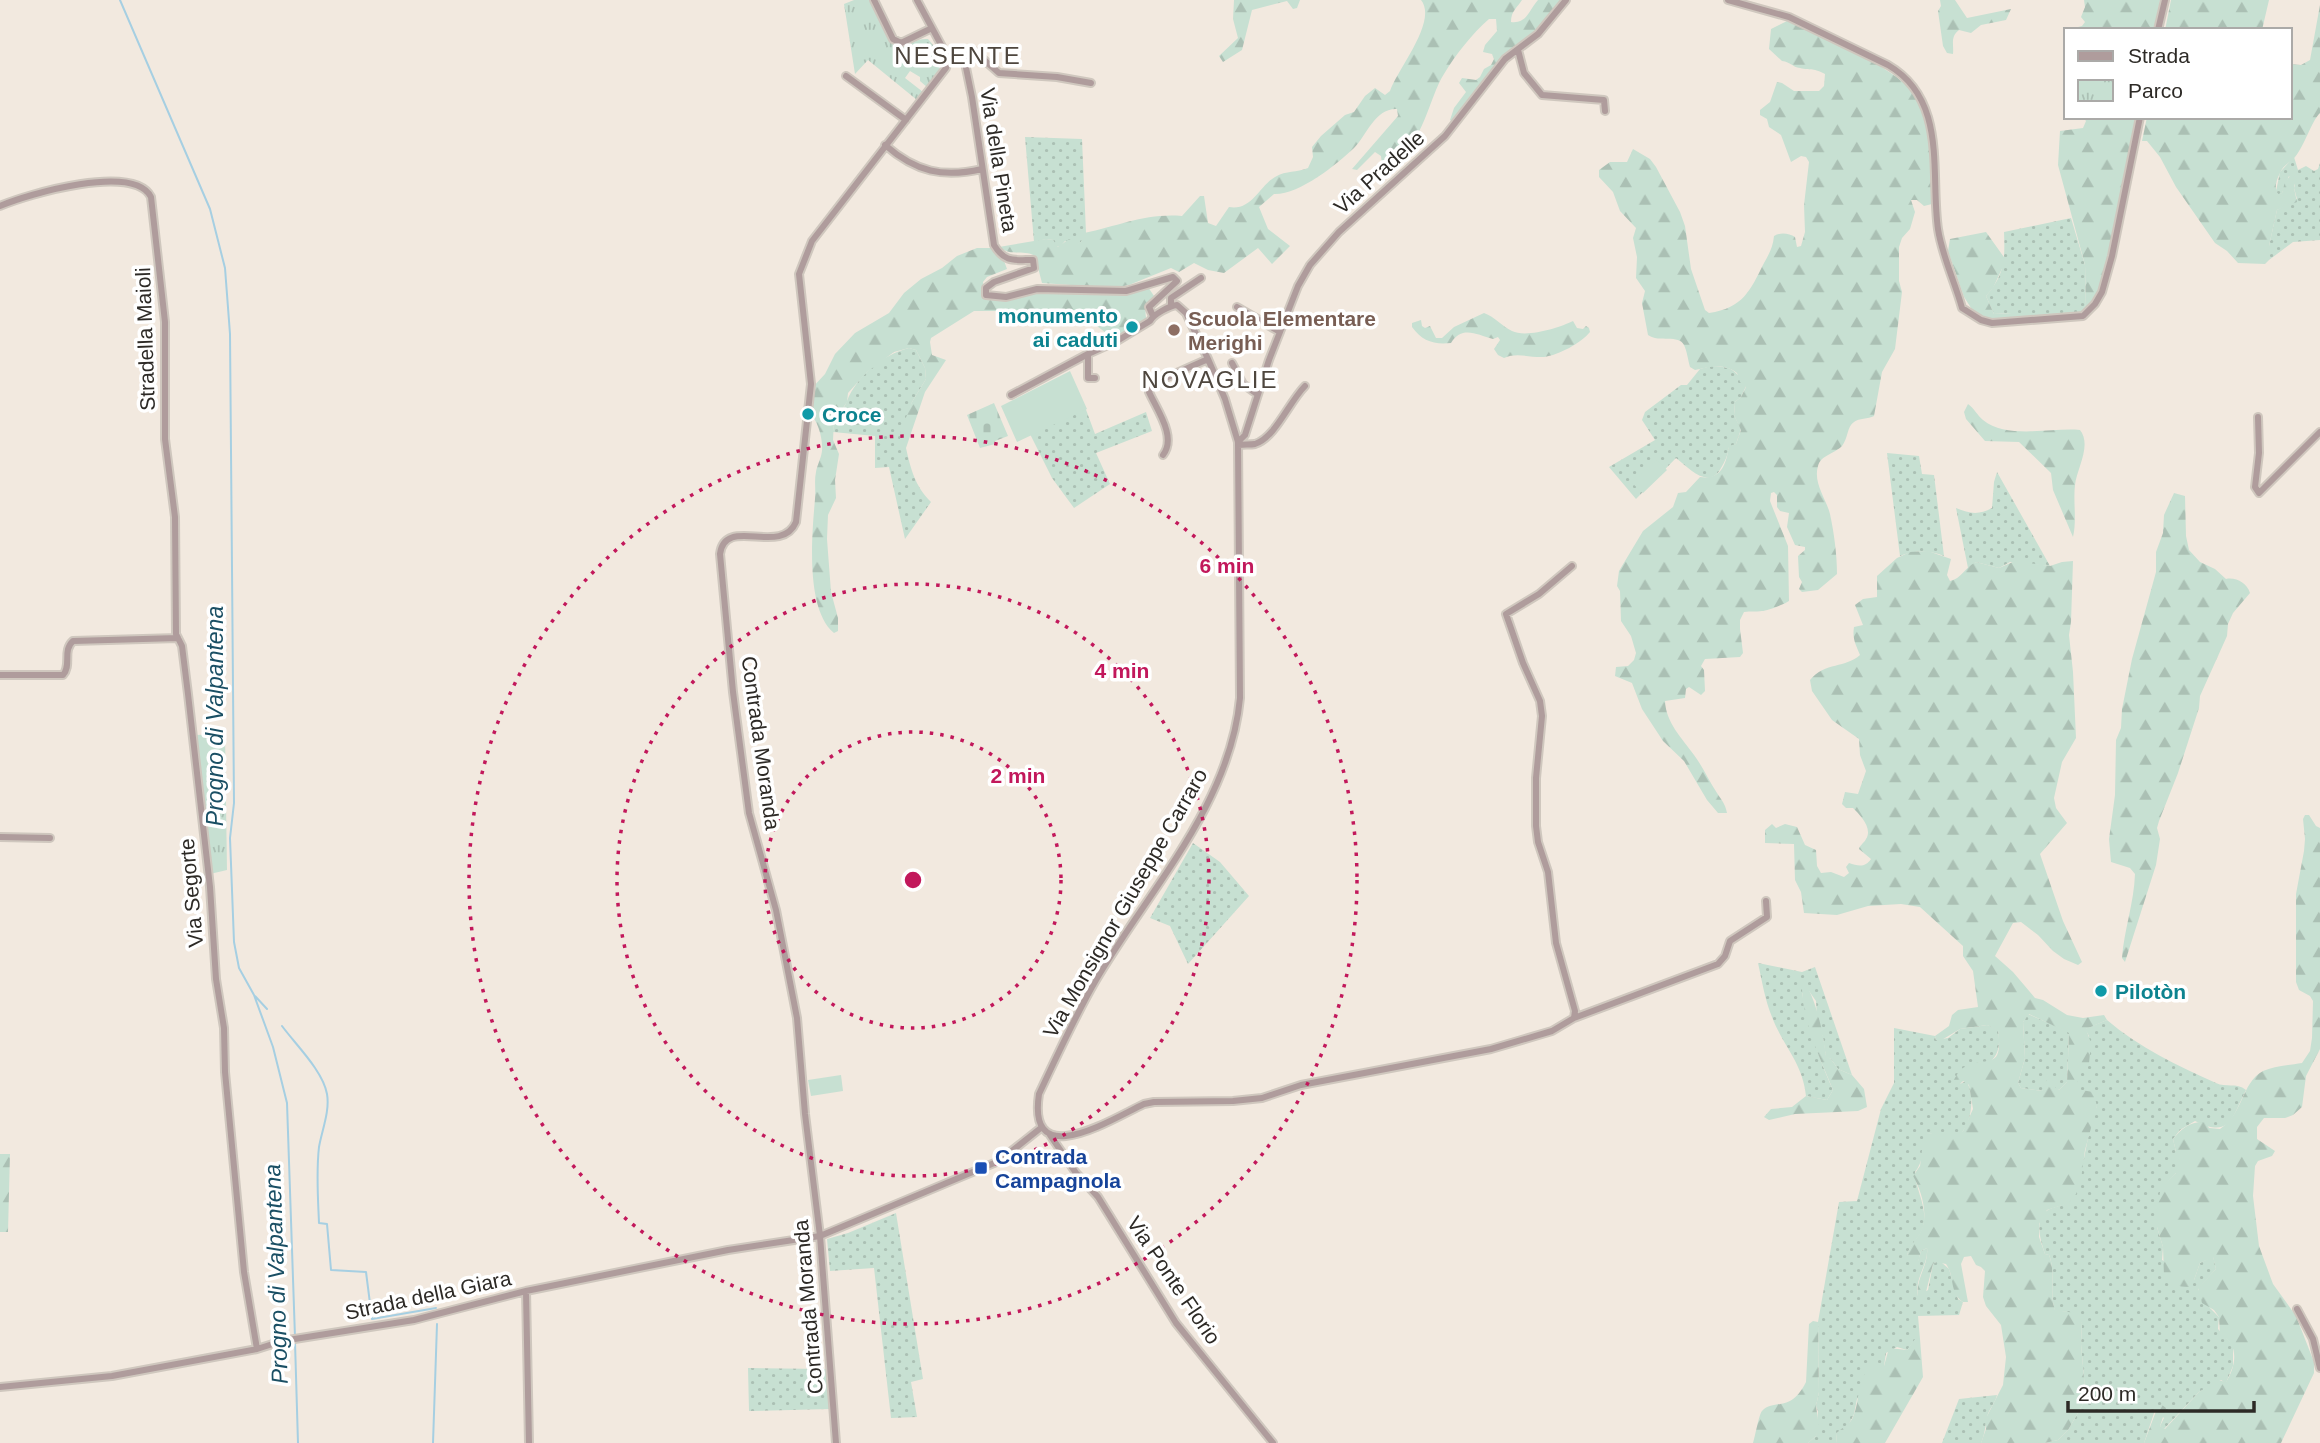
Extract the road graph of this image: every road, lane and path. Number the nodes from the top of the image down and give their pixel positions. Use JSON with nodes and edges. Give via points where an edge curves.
{"nodes":[{"id":1,"x":874,"y":0,"type":"edge"},
{"id":2,"x":917,"y":0,"type":"edge"},
{"id":3,"x":1566,"y":0,"type":"edge"},
{"id":4,"x":1728,"y":0,"type":"edge"},
{"id":5,"x":2165,"y":0,"type":"edge"},
{"id":6,"x":932,"y":27,"type":"junction"},
{"id":7,"x":2158,"y":28,"type":"edge"},
{"id":8,"x":1518,"y":50,"type":"junction"},
{"id":9,"x":964,"y":58,"type":"junction"},
{"id":10,"x":948,"y":61,"type":"junction"},
{"id":11,"x":846,"y":76,"type":"dead end"},
{"id":12,"x":1091,"y":83,"type":"dead end"},
{"id":13,"x":1605,"y":111,"type":"dead end"},
{"id":14,"x":2140,"y":119,"type":"edge"},
{"id":15,"x":905,"y":120,"type":"junction"},
{"id":16,"x":885,"y":145,"type":"junction"},
{"id":17,"x":982,"y":169,"type":"junction"},
{"id":18,"x":0,"y":206,"type":"edge"},
{"id":19,"x":1201,"y":278,"type":"dead end"},
{"id":20,"x":1171,"y":306,"type":"junction"},
{"id":21,"x":1237,"y":307,"type":"dead end"},
{"id":22,"x":1153,"y":316,"type":"junction"},
{"id":23,"x":1280,"y":331,"type":"junction"},
{"id":24,"x":1088,"y":354,"type":"junction"},
{"id":25,"x":1208,"y":359,"type":"junction"},
{"id":26,"x":1232,"y":363,"type":"dead end"},
{"id":27,"x":1095,"y":378,"type":"dead end"},
{"id":28,"x":1305,"y":386,"type":"dead end"},
{"id":29,"x":1011,"y":394,"type":"dead end"},
{"id":30,"x":1257,"y":394,"type":"junction"},
{"id":31,"x":2258,"y":417,"type":"dead end"},
{"id":32,"x":2320,"y":432,"type":"edge"},
{"id":33,"x":1238,"y":443,"type":"junction"},
{"id":34,"x":1163,"y":454,"type":"dead end"},
{"id":35,"x":1572,"y":566,"type":"dead end"},
{"id":36,"x":177,"y":638,"type":"junction"},
{"id":37,"x":0,"y":675,"type":"edge"},
{"id":38,"x":0,"y":837,"type":"edge"},
{"id":39,"x":50,"y":838,"type":"dead end"},
{"id":40,"x":1766,"y":901,"type":"dead end"},
{"id":41,"x":1574,"y":1018,"type":"junction"},
{"id":42,"x":1042,"y":1127,"type":"junction"},
{"id":43,"x":1049,"y":1133,"type":"junction"},
{"id":44,"x":820,"y":1237,"type":"junction"},
{"id":45,"x":526,"y":1291,"type":"junction"},
{"id":46,"x":2297,"y":1309,"type":"dead end"},
{"id":47,"x":257,"y":1349,"type":"junction"},
{"id":48,"x":2320,"y":1368,"type":"edge"},
{"id":49,"x":0,"y":1387,"type":"edge"},
{"id":50,"x":529,"y":1443,"type":"edge"},
{"id":51,"x":836,"y":1443,"type":"edge"},
{"id":52,"x":1273,"y":1443,"type":"edge"}],
"edges":[{"from":1,"to":6,"type":"street","via":[[893,39],[901,43]]},
{"from":2,"to":6,"type":"street"},
{"from":3,"to":8,"type":"street","name":"Via Pradelle"},
{"from":4,"to":14,"type":"street","via":[[1789,17],[1888,65],[1913,87],[1933,142],[1938,228],[1962,307],[1992,323],[2083,316],[2095,304],[2112,256]]},
{"from":5,"to":7,"type":"street"},
{"from":6,"to":10,"type":"street"},
{"from":8,"to":13,"type":"street","via":[[1524,73],[1542,95],[1604,100]]},
{"from":8,"to":23,"type":"street","name":"Via Pradelle","via":[[1505,59],[1445,136],[1325,247],[1298,286]]},
{"from":9,"to":10,"type":"street"},
{"from":9,"to":12,"type":"street","via":[[974,51],[999,73]]},
{"from":9,"to":17,"type":"street","name":"Via della Pineta"},
{"from":10,"to":15,"type":"street","via":[[940,78]]},
{"from":11,"to":15,"type":"street"},
{"from":15,"to":16,"type":"street"},
{"from":16,"to":17,"type":"street","via":[[926,171]]},
{"from":16,"to":44,"type":"street","name":"Contrada Moranda","via":[[812,241],[799,274],[811,384],[796,522],[779,537],[734,536],[722,545],[720,554],[749,813],[791,984]]},
{"from":17,"to":22,"type":"street","name":"Via della Pineta","via":[[994,245],[1001,256],[1035,264],[995,282],[986,288],[986,295],[1006,297],[1037,289],[1126,290],[1173,277],[1177,281],[1172,288],[1149,307]]},
{"from":18,"to":36,"type":"street","name":"Stradella Maioli","via":[[37,193],[114,182],[132,183],[150,195],[165,323],[165,439],[176,517]]},
{"from":19,"to":20,"type":"street","via":[[1171,298]]},
{"from":20,"to":22,"type":"street"},
{"from":20,"to":25,"type":"street","via":[[1186,313]]},
{"from":21,"to":23,"type":"street"},
{"from":22,"to":24,"type":"street"},
{"from":23,"to":30,"type":"street","name":"Via Pradelle"},
{"from":24,"to":27,"type":"street","via":[[1088,378]]},
{"from":24,"to":29,"type":"street"},
{"from":25,"to":33,"type":"street"},
{"from":25,"to":34,"type":"street","via":[[1152,384],[1149,392],[1170,439]]},
{"from":26,"to":30,"type":"street","via":[[1243,384]]},
{"from":28,"to":33,"type":"street","via":[[1272,433],[1256,444]]},
{"from":30,"to":33,"type":"street","name":"Via Pradelle","via":[[1245,435]]},
{"from":31,"to":32,"type":"street","via":[[2255,487],[2259,493]]},
{"from":33,"to":42,"type":"street","name":"Via Monsignor Giuseppe Carraro","via":[[1238,721],[1201,815],[1096,980],[1067,1035],[1039,1094],[1036,1111]]},
{"from":35,"to":41,"type":"street","via":[[1506,614],[1540,701],[1536,826]]},
{"from":36,"to":37,"type":"street","via":[[73,641],[63,675]]},
{"from":36,"to":47,"type":"street","name":"Via Segorte","via":[[182,646],[210,887],[244,1272]]},
{"from":38,"to":39,"type":"street"},
{"from":40,"to":41,"type":"street","via":[[1769,917],[1730,941],[1718,964]]},
{"from":41,"to":43,"type":"street","via":[[1542,1034],[1471,1054],[1301,1085],[1248,1101],[1154,1102],[1085,1132],[1067,1137]]},
{"from":42,"to":43,"type":"street"},
{"from":42,"to":44,"type":"street","via":[[999,1161]]},
{"from":43,"to":52,"type":"street","name":"Via Ponte Florio","via":[[1098,1198],[1176,1323]]},
{"from":44,"to":45,"type":"street","name":"Strada della Giara","via":[[728,1250]]},
{"from":44,"to":51,"type":"street","name":"Contrada Moranda"},
{"from":45,"to":47,"type":"street","name":"Strada della Giara","via":[[414,1320]]},
{"from":45,"to":50,"type":"street"},
{"from":46,"to":48,"type":"street","via":[[2313,1339]]},
{"from":47,"to":49,"type":"street","name":"Strada della Giara","via":[[113,1376]]}]}
